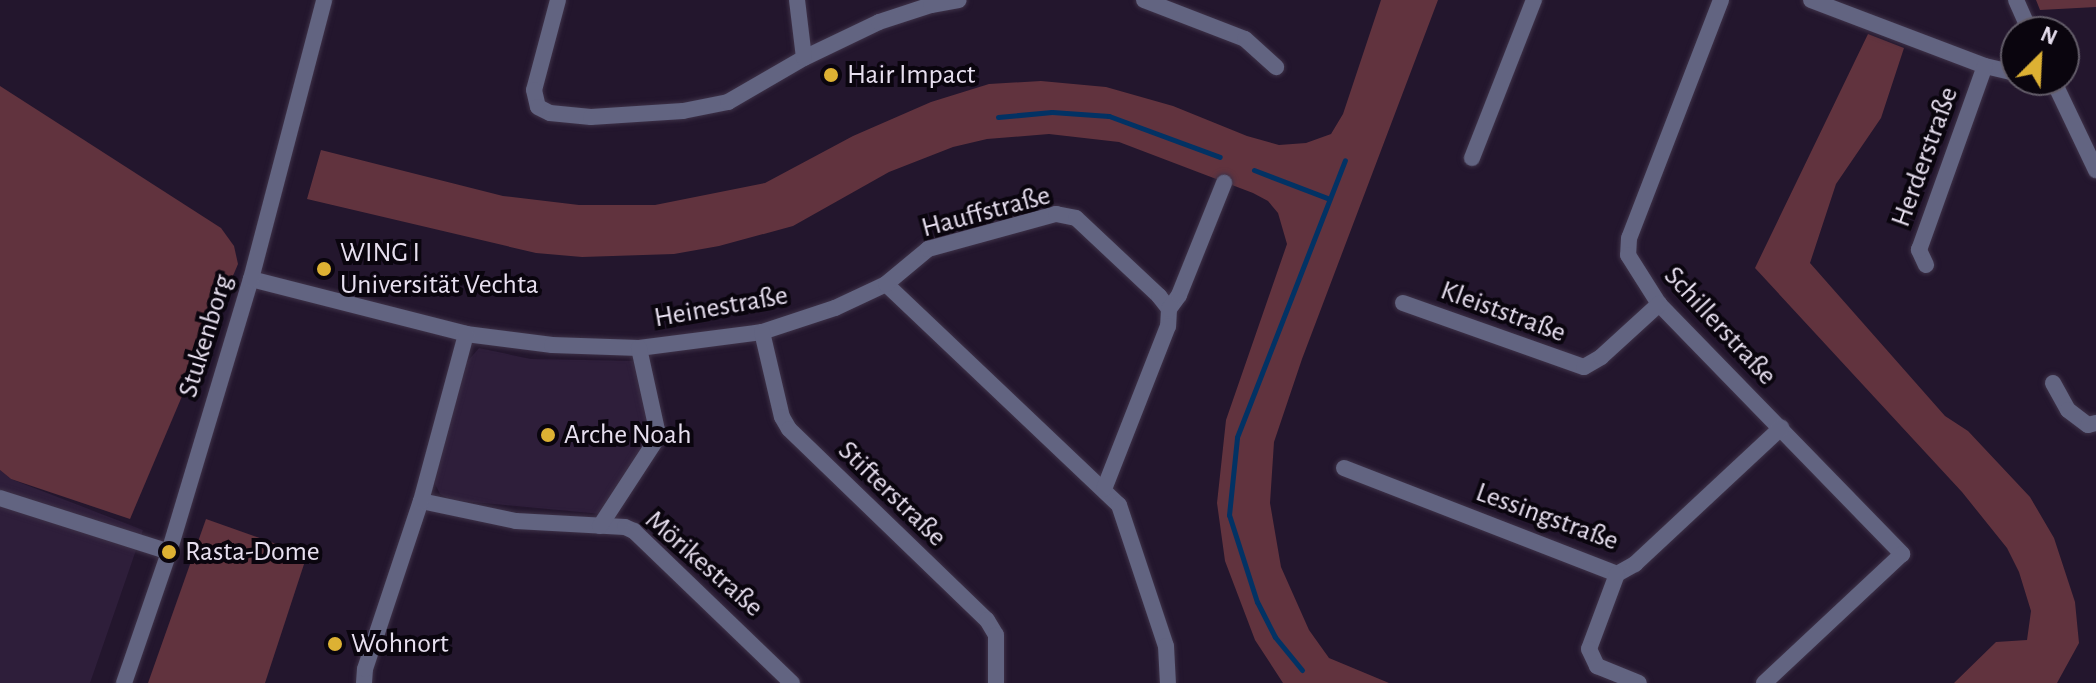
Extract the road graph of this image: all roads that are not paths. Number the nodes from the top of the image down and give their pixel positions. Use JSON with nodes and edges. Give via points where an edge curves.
{"nodes":[{"id":1,"x":324,"y":0,"type":"edge"},
{"id":2,"x":558,"y":0,"type":"edge"},
{"id":3,"x":797,"y":0,"type":"edge"},
{"id":4,"x":959,"y":0,"type":"edge"},
{"id":5,"x":1144,"y":0,"type":"edge"},
{"id":6,"x":1534,"y":0,"type":"edge"},
{"id":7,"x":1721,"y":0,"type":"edge"},
{"id":8,"x":1811,"y":0,"type":"edge"},
{"id":9,"x":804,"y":58,"type":"junction"},
{"id":10,"x":1985,"y":66,"type":"junction"},
{"id":11,"x":1276,"y":67,"type":"dead end"},
{"id":12,"x":2000,"y":69,"type":"edge"},
{"id":13,"x":2061,"y":96,"type":"edge"},
{"id":14,"x":1472,"y":158,"type":"dead end"},
{"id":15,"x":2096,"y":170,"type":"edge"},
{"id":16,"x":1224,"y":183,"type":"dead end"},
{"id":17,"x":1926,"y":265,"type":"dead end"},
{"id":18,"x":251,"y":279,"type":"junction"},
{"id":19,"x":886,"y":284,"type":"junction"},
{"id":20,"x":1403,"y":303,"type":"dead end"},
{"id":21,"x":1659,"y":304,"type":"junction"},
{"id":22,"x":1169,"y":309,"type":"junction"},
{"id":23,"x":762,"y":332,"type":"junction"},
{"id":24,"x":466,"y":334,"type":"junction"},
{"id":25,"x":639,"y":348,"type":"junction"},
{"id":26,"x":2053,"y":383,"type":"dead end"},
{"id":27,"x":2096,"y":423,"type":"edge"},
{"id":28,"x":1781,"y":428,"type":"junction"},
{"id":29,"x":1344,"y":468,"type":"dead end"},
{"id":30,"x":1104,"y":489,"type":"junction"},
{"id":31,"x":0,"y":498,"type":"edge"},
{"id":32,"x":421,"y":501,"type":"junction"},
{"id":33,"x":600,"y":526,"type":"junction"},
{"id":34,"x":169,"y":552,"type":"junction"},
{"id":35,"x":1617,"y":574,"type":"junction"},
{"id":36,"x":124,"y":683,"type":"edge"},
{"id":37,"x":364,"y":683,"type":"edge"},
{"id":38,"x":792,"y":683,"type":"edge"},
{"id":39,"x":996,"y":683,"type":"edge"},
{"id":40,"x":1168,"y":683,"type":"edge"},
{"id":41,"x":1639,"y":683,"type":"edge"},
{"id":42,"x":1764,"y":683,"type":"edge"}],
"edges":[{"from":1,"to":18,"type":"street","name":"Stukenborg"},
{"from":2,"to":9,"type":"street","via":[[534,90],[538,107],[550,113],[637,115],[728,102]]},
{"from":3,"to":9,"type":"street"},
{"from":4,"to":9,"type":"street","via":[[879,22]]},
{"from":5,"to":11,"type":"street","via":[[1245,39]]},
{"from":6,"to":14,"type":"street"},
{"from":7,"to":21,"type":"street","name":"Schillerstraße","via":[[1629,238],[1628,255]]},
{"from":8,"to":10,"type":"street"},
{"from":10,"to":12,"type":"street"},
{"from":10,"to":17,"type":"street","name":"Herderstraße","via":[[1919,250]]},
{"from":13,"to":15,"type":"street"},
{"from":16,"to":22,"type":"street"},
{"from":18,"to":24,"type":"street","name":"Heinestraße"},
{"from":18,"to":34,"type":"street","name":"Stukenborg"},
{"from":19,"to":22,"type":"street","name":"Hauffstraße","via":[[928,249],[1056,214],[1076,218]]},
{"from":19,"to":23,"type":"street","name":"Heinestraße"},
{"from":19,"to":30,"type":"street"},
{"from":20,"to":21,"type":"street","name":"Kleiststraße","via":[[1584,367]]},
{"from":21,"to":28,"type":"street","name":"Schillerstraße"},
{"from":22,"to":30,"type":"street","via":[[1168,326]]},
{"from":23,"to":25,"type":"street","name":"Heinestraße"},
{"from":23,"to":39,"type":"street","name":"Stifterstraße","via":[[789,429],[987,620],[996,635]]},
{"from":24,"to":25,"type":"street","name":"Heinestraße","via":[[552,345]]},
{"from":24,"to":32,"type":"street"},
{"from":25,"to":33,"type":"street","via":[[656,440]]},
{"from":26,"to":27,"type":"street","via":[[2068,410],[2088,425]]},
{"from":28,"to":35,"type":"street","name":"Lessingstraße","via":[[1635,564]]},
{"from":28,"to":42,"type":"street","name":"Schillerstraße","via":[[1902,554]]},
{"from":29,"to":35,"type":"street","name":"Lessingstraße"},
{"from":30,"to":40,"type":"street","via":[[1119,505],[1166,646]]},
{"from":31,"to":34,"type":"street"},
{"from":32,"to":33,"type":"street","name":"Mörikestraße","via":[[516,521]]},
{"from":32,"to":37,"type":"street"},
{"from":33,"to":38,"type":"street","name":"Mörikestraße","via":[[625,527],[643,537]]},
{"from":34,"to":36,"type":"street","name":"Stukenborg"},
{"from":35,"to":41,"type":"street","via":[[1589,649],[1597,666]]}]}
